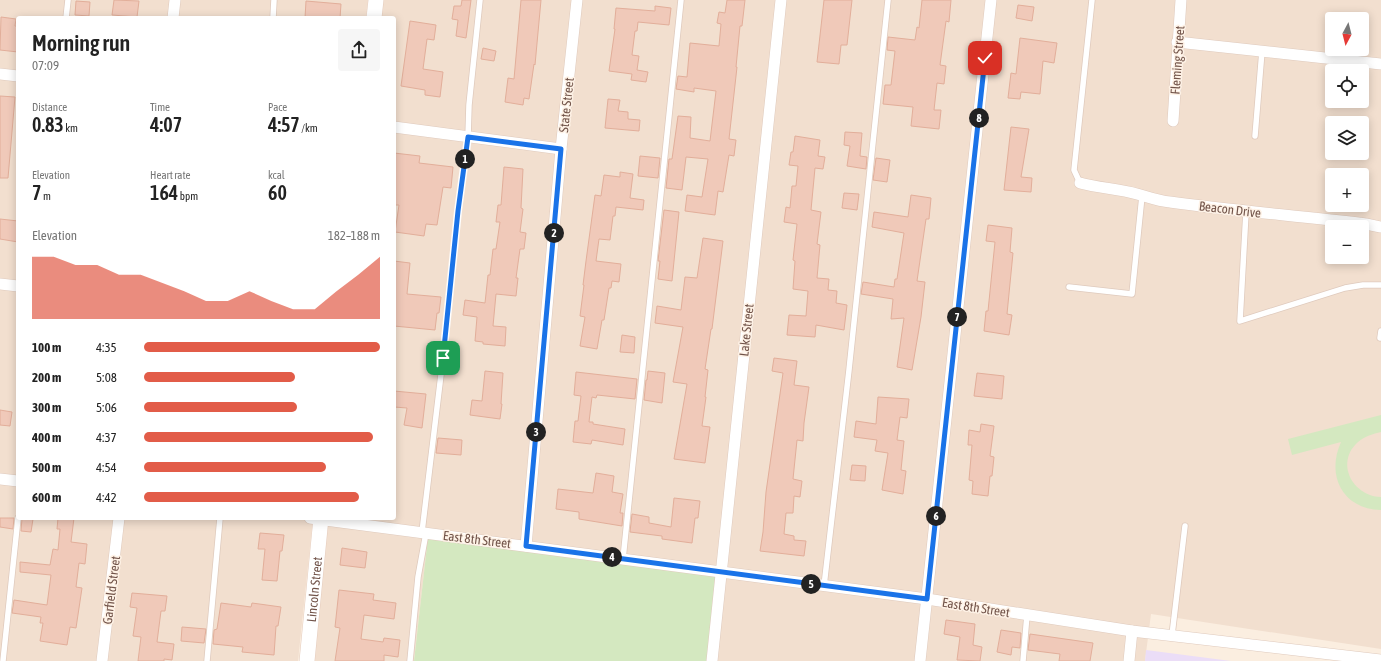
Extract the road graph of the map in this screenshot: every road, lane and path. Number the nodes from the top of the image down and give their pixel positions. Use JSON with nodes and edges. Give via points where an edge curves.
{"nodes":[{"id":1,"x":68,"y":0,"type":"edge"},
{"id":2,"x":175,"y":0,"type":"edge"},
{"id":3,"x":274,"y":0,"type":"edge"},
{"id":4,"x":376,"y":0,"type":"edge"},
{"id":5,"x":480,"y":0,"type":"edge"},
{"id":6,"x":577,"y":0,"type":"edge"},
{"id":7,"x":681,"y":0,"type":"edge"},
{"id":8,"x":781,"y":0,"type":"edge"},
{"id":9,"x":888,"y":0,"type":"edge"},
{"id":10,"x":991,"y":0,"type":"edge"},
{"id":11,"x":1092,"y":0,"type":"edge"},
{"id":12,"x":1181,"y":0,"type":"edge"},
{"id":13,"x":66,"y":16,"type":"edge"},
{"id":14,"x":173,"y":16,"type":"edge"},
{"id":15,"x":273,"y":16,"type":"edge"},
{"id":16,"x":374,"y":16,"type":"edge"},
{"id":17,"x":1177,"y":42,"type":"junction"},
{"id":18,"x":1262,"y":51,"type":"junction"},
{"id":19,"x":1381,"y":64,"type":"edge"},
{"id":20,"x":0,"y":74,"type":"edge"},
{"id":21,"x":16,"y":76,"type":"edge"},
{"id":22,"x":1173,"y":121,"type":"dead end"},
{"id":23,"x":396,"y":127,"type":"edge"},
{"id":24,"x":1255,"y":136,"type":"dead end"},
{"id":25,"x":468,"y":137,"type":"junction"},
{"id":26,"x":561,"y":149,"type":"junction"},
{"id":27,"x":1080,"y":184,"type":"joint"},
{"id":28,"x":1142,"y":196,"type":"junction"},
{"id":29,"x":1246,"y":212,"type":"junction"},
{"id":30,"x":1381,"y":227,"type":"edge"},
{"id":31,"x":0,"y":284,"type":"edge"},
{"id":32,"x":1381,"y":285,"type":"edge"},
{"id":33,"x":16,"y":286,"type":"edge"},
{"id":34,"x":1069,"y":287,"type":"dead end"},
{"id":35,"x":1381,"y":331,"type":"edge"},
{"id":36,"x":1380,"y":338,"type":"dead end"},
{"id":37,"x":0,"y":479,"type":"edge"},
{"id":38,"x":16,"y":481,"type":"edge"},
{"id":39,"x":18,"y":520,"type":"edge"},
{"id":40,"x":119,"y":520,"type":"edge"},
{"id":41,"x":220,"y":520,"type":"edge"},
{"id":42,"x":318,"y":520,"type":"edge"},
{"id":43,"x":332,"y":520,"type":"edge"},
{"id":44,"x":1185,"y":526,"type":"dead end"},
{"id":45,"x":424,"y":533,"type":"junction"},
{"id":46,"x":526,"y":546,"type":"junction"},
{"id":47,"x":623,"y":559,"type":"junction"},
{"id":48,"x":721,"y":572,"type":"junction"},
{"id":49,"x":824,"y":586,"type":"junction"},
{"id":50,"x":927,"y":599,"type":"junction"},
{"id":51,"x":1026,"y":615,"type":"junction"},
{"id":52,"x":1132,"y":631,"type":"junction"},
{"id":53,"x":1172,"y":635,"type":"junction"},
{"id":54,"x":1381,"y":660,"type":"edge"},
{"id":55,"x":3,"y":661,"type":"edge"},
{"id":56,"x":102,"y":661,"type":"edge"},
{"id":57,"x":207,"y":661,"type":"edge"},
{"id":58,"x":307,"y":661,"type":"edge"},
{"id":59,"x":410,"y":661,"type":"edge"},
{"id":60,"x":712,"y":661,"type":"edge"},
{"id":61,"x":920,"y":661,"type":"edge"},
{"id":62,"x":1023,"y":661,"type":"edge"},
{"id":63,"x":1129,"y":661,"type":"edge"}],
"edges":[{"from":1,"to":13,"type":"lane"},
{"from":2,"to":14,"type":"street"},
{"from":3,"to":15,"type":"lane"},
{"from":4,"to":16,"type":"main road"},
{"from":5,"to":25,"type":"lane"},
{"from":6,"to":26,"type":"street","name":"State Street"},
{"from":7,"to":47,"type":"lane"},
{"from":8,"to":48,"type":"street","name":"Lake Street"},
{"from":9,"to":49,"type":"lane"},
{"from":10,"to":50,"type":"street"},
{"from":11,"to":27,"type":"lane","via":[[1074,170]]},
{"from":12,"to":17,"type":"street","name":"Fleming Street"},
{"from":17,"to":18,"type":"street"},
{"from":17,"to":22,"type":"street","name":"Fleming Street"},
{"from":18,"to":19,"type":"street"},
{"from":18,"to":24,"type":"lane"},
{"from":20,"to":21,"type":"street"},
{"from":23,"to":25,"type":"street"},
{"from":25,"to":26,"type":"street"},
{"from":25,"to":45,"type":"lane"},
{"from":26,"to":46,"type":"street","name":"State Street"},
{"from":27,"to":28,"type":"street","name":"Beacon Drive"},
{"from":28,"to":29,"type":"street","name":"Beacon Drive"},
{"from":28,"to":34,"type":"lane","via":[[1132,294]]},
{"from":29,"to":30,"type":"street","name":"Beacon Drive","via":[[1284,214]]},
{"from":29,"to":32,"type":"lane","via":[[1240,321],[1345,288],[1363,284]]},
{"from":31,"to":33,"type":"street"},
{"from":35,"to":36,"type":"lane"},
{"from":37,"to":38,"type":"street"},
{"from":39,"to":55,"type":"lane"},
{"from":40,"to":56,"type":"street","name":"Garfield Street"},
{"from":41,"to":57,"type":"lane"},
{"from":42,"to":58,"type":"main road","name":"Lincoln Street"},
{"from":43,"to":45,"type":"street","name":"East 8th Street"},
{"from":44,"to":53,"type":"lane"},
{"from":45,"to":46,"type":"street","name":"East 8th Street"},
{"from":45,"to":59,"type":"lane"},
{"from":46,"to":47,"type":"street","name":"East 8th Street"},
{"from":47,"to":48,"type":"street","name":"East 8th Street"},
{"from":48,"to":49,"type":"street","name":"East 8th Street"},
{"from":48,"to":60,"type":"street","name":"Lake Street"},
{"from":49,"to":50,"type":"street","name":"East 8th Street"},
{"from":50,"to":51,"type":"street","name":"East 8th Street"},
{"from":50,"to":61,"type":"street"},
{"from":51,"to":52,"type":"street","name":"East 8th Street"},
{"from":51,"to":62,"type":"lane"},
{"from":52,"to":53,"type":"street","name":"East 8th Street"},
{"from":52,"to":63,"type":"street"},
{"from":53,"to":54,"type":"street","name":"East 8th Street"}]}
